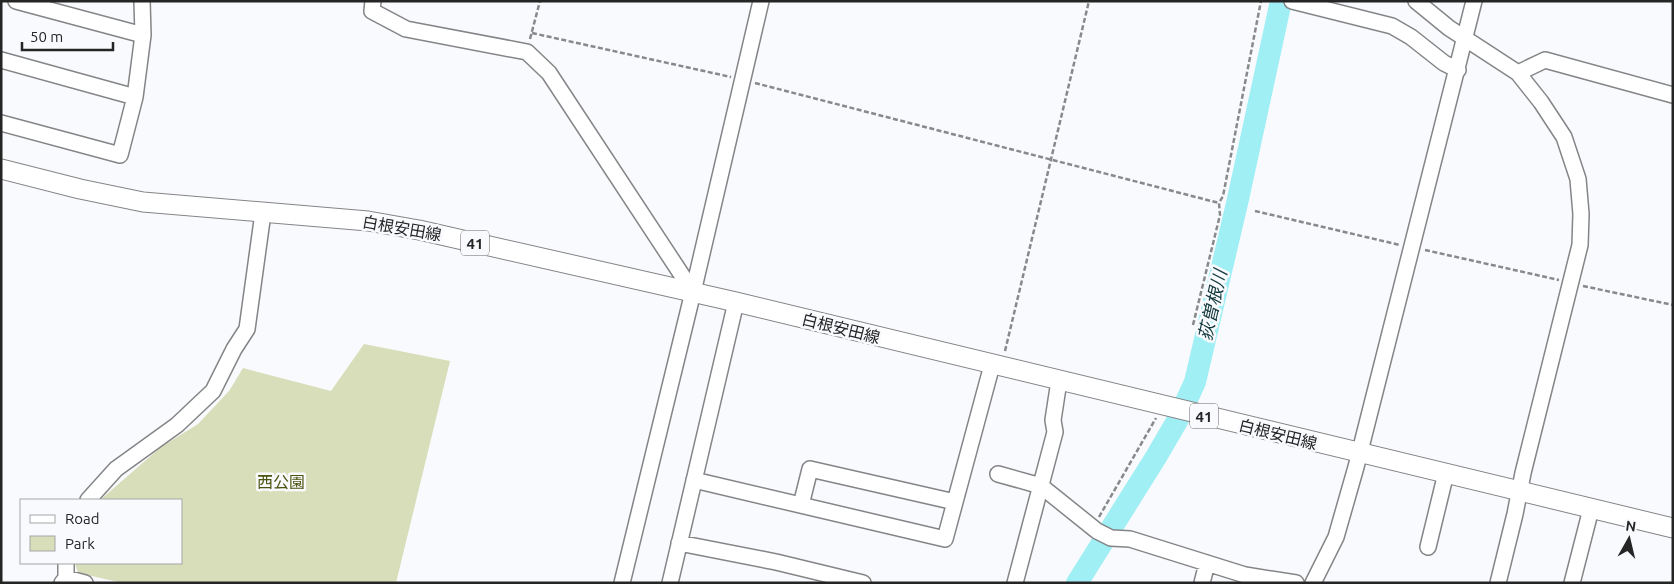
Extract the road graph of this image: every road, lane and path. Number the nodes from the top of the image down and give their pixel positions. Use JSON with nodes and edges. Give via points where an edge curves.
{"nodes":[{"id":1,"x":16,"y":1,"type":"edge"},
{"id":2,"x":142,"y":1,"type":"edge"},
{"id":3,"x":373,"y":1,"type":"edge"},
{"id":4,"x":540,"y":1,"type":"edge"},
{"id":5,"x":761,"y":1,"type":"edge"},
{"id":6,"x":1088,"y":1,"type":"edge"},
{"id":7,"x":1261,"y":1,"type":"edge"},
{"id":8,"x":1292,"y":1,"type":"edge"},
{"id":9,"x":1416,"y":1,"type":"edge"},
{"id":10,"x":1474,"y":1,"type":"edge"},
{"id":11,"x":143,"y":35,"type":"junction"},
{"id":12,"x":1465,"y":38,"type":"junction"},
{"id":13,"x":1,"y":60,"type":"edge"},
{"id":14,"x":1458,"y":70,"type":"junction"},
{"id":15,"x":1518,"y":73,"type":"junction"},
{"id":16,"x":742,"y":80,"type":"junction"},
{"id":17,"x":1673,"y":95,"type":"edge"},
{"id":18,"x":135,"y":97,"type":"junction"},
{"id":19,"x":1,"y":123,"type":"edge"},
{"id":20,"x":1050,"y":158,"type":"junction"},
{"id":21,"x":1,"y":169,"type":"edge"},
{"id":22,"x":1218,"y":203,"type":"junction"},
{"id":23,"x":1255,"y":211,"type":"dead end"},
{"id":24,"x":258,"y":213,"type":"junction"},
{"id":25,"x":1412,"y":247,"type":"junction"},
{"id":26,"x":1572,"y":283,"type":"junction"},
{"id":27,"x":693,"y":292,"type":"junction"},
{"id":28,"x":736,"y":302,"type":"junction"},
{"id":29,"x":1673,"y":305,"type":"edge"},
{"id":30,"x":1193,"y":325,"type":"dead end"},
{"id":31,"x":997,"y":366,"type":"junction"},
{"id":32,"x":1059,"y":381,"type":"junction"},
{"id":33,"x":1163,"y":406,"type":"junction"},
{"id":34,"x":1359,"y":454,"type":"junction"},
{"id":35,"x":1446,"y":473,"type":"junction"},
{"id":36,"x":998,"y":474,"type":"dead end"},
{"id":37,"x":694,"y":480,"type":"junction"},
{"id":38,"x":1041,"y":486,"type":"junction"},
{"id":39,"x":1520,"y":491,"type":"junction"},
{"id":40,"x":89,"y":499,"type":"edge"},
{"id":41,"x":955,"y":502,"type":"junction"},
{"id":42,"x":801,"y":505,"type":"junction"},
{"id":43,"x":1591,"y":509,"type":"junction"},
{"id":44,"x":1673,"y":528,"type":"edge"},
{"id":45,"x":1095,"y":529,"type":"junction"},
{"id":46,"x":679,"y":543,"type":"junction"},
{"id":47,"x":1428,"y":547,"type":"dead end"},
{"id":48,"x":1208,"y":563,"type":"junction"},
{"id":49,"x":66,"y":564,"type":"edge"},
{"id":50,"x":64,"y":580,"type":"edge"},
{"id":51,"x":673,"y":582,"type":"edge"},
{"id":52,"x":85,"y":583,"type":"edge"},
{"id":53,"x":622,"y":583,"type":"edge"},
{"id":54,"x":863,"y":583,"type":"edge"},
{"id":55,"x":1015,"y":583,"type":"edge"},
{"id":56,"x":1202,"y":583,"type":"edge"},
{"id":57,"x":1296,"y":583,"type":"edge"},
{"id":58,"x":1313,"y":583,"type":"edge"},
{"id":59,"x":1498,"y":583,"type":"edge"},
{"id":60,"x":1572,"y":583,"type":"edge"}],
"edges":[{"from":1,"to":11,"type":"street"},
{"from":2,"to":11,"type":"street"},
{"from":3,"to":27,"type":"street","via":[[372,11],[406,29],[526,52],[549,72]]},
{"from":4,"to":16,"type":"path","via":[[532,33]]},
{"from":5,"to":16,"type":"street"},
{"from":6,"to":20,"type":"path"},
{"from":7,"to":22,"type":"path","via":[[1224,196]]},
{"from":8,"to":14,"type":"street","via":[[1392,26]]},
{"from":9,"to":12,"type":"street"},
{"from":10,"to":12,"type":"street"},
{"from":11,"to":18,"type":"street"},
{"from":12,"to":14,"type":"street"},
{"from":12,"to":15,"type":"street"},
{"from":13,"to":18,"type":"street"},
{"from":14,"to":25,"type":"street"},
{"from":15,"to":17,"type":"street","via":[[1545,60]]},
{"from":15,"to":26,"type":"street","via":[[1542,102],[1564,137],[1578,179],[1580,245]]},
{"from":16,"to":20,"type":"path"},
{"from":16,"to":27,"type":"street"},
{"from":18,"to":19,"type":"street","via":[[120,155]]},
{"from":20,"to":22,"type":"path"},
{"from":20,"to":31,"type":"path"},
{"from":21,"to":24,"type":"main road","name":"白根安田線","number":"41","via":[[80,190],[143,202]]},
{"from":22,"to":30,"type":"path","via":[[1220,215]]},
{"from":23,"to":25,"type":"path"},
{"from":24,"to":27,"type":"main road","name":"白根安田線","number":"41","via":[[368,221],[419,230]]},
{"from":24,"to":40,"type":"street","via":[[247,329],[213,391],[177,425],[116,469]]},
{"from":25,"to":26,"type":"path"},
{"from":25,"to":34,"type":"street"},
{"from":26,"to":29,"type":"path"},
{"from":26,"to":39,"type":"street"},
{"from":27,"to":28,"type":"main road","name":"白根安田線","number":"41"},
{"from":27,"to":53,"type":"street"},
{"from":28,"to":31,"type":"main road","name":"白根安田線","number":"41"},
{"from":28,"to":37,"type":"street"},
{"from":31,"to":32,"type":"main road","name":"白根安田線","number":"41"},
{"from":31,"to":41,"type":"street"},
{"from":32,"to":33,"type":"main road","name":"白根安田線","number":"41"},
{"from":32,"to":38,"type":"street","via":[[1053,420],[1055,432]]},
{"from":33,"to":34,"type":"main road","name":"白根安田線","number":"41"},
{"from":33,"to":45,"type":"path"},
{"from":34,"to":35,"type":"main road","name":"白根安田線","number":"41"},
{"from":34,"to":58,"type":"street","via":[[1336,537]]},
{"from":35,"to":39,"type":"main road","name":"白根安田線","number":"41"},
{"from":35,"to":47,"type":"street"},
{"from":36,"to":38,"type":"street"},
{"from":37,"to":42,"type":"street"},
{"from":37,"to":46,"type":"street"},
{"from":38,"to":45,"type":"street"},
{"from":38,"to":55,"type":"street"},
{"from":39,"to":43,"type":"main road","name":"白根安田線","number":"41"},
{"from":39,"to":59,"type":"street"},
{"from":41,"to":42,"type":"street","via":[[810,469]]},
{"from":41,"to":42,"type":"street","via":[[945,539]]},
{"from":43,"to":44,"type":"main road","name":"白根安田線","number":"41"},
{"from":43,"to":60,"type":"street"},
{"from":45,"to":48,"type":"street","via":[[1111,538],[1130,539]]},
{"from":46,"to":51,"type":"street"},
{"from":46,"to":54,"type":"street"},
{"from":48,"to":56,"type":"street"},
{"from":48,"to":57,"type":"street","via":[[1245,575]]},
{"from":49,"to":50,"type":"street"},
{"from":50,"to":52,"type":"street"}]}
